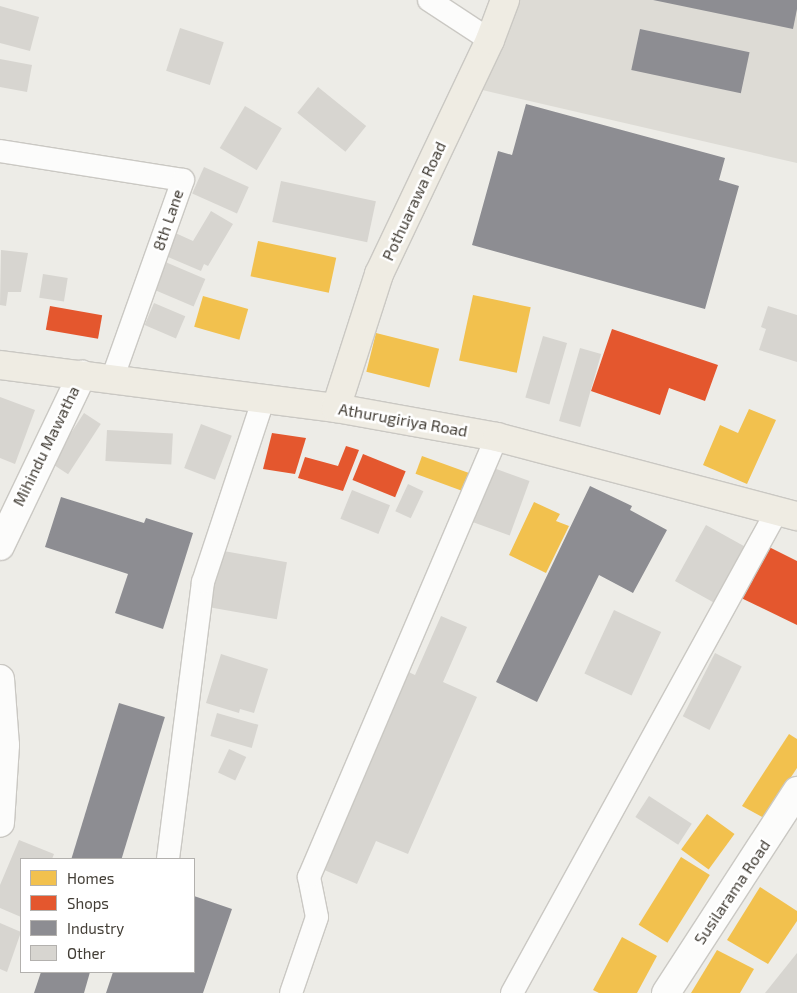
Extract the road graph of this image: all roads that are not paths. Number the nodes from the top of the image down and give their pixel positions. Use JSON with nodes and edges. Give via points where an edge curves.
{"nodes":[{"id":1,"x":429,"y":0,"type":"edge"},
{"id":2,"x":504,"y":0,"type":"edge"},
{"id":3,"x":490,"y":40,"type":"junction"},
{"id":4,"x":0,"y":151,"type":"edge"},
{"id":5,"x":0,"y":365,"type":"edge"},
{"id":6,"x":82,"y":375,"type":"junction"},
{"id":7,"x":112,"y":378,"type":"junction"},
{"id":8,"x":264,"y":398,"type":"junction"},
{"id":9,"x":336,"y":408,"type":"junction"},
{"id":10,"x":497,"y":437,"type":"junction"},
{"id":11,"x":787,"y":514,"type":"edge"},
{"id":12,"x":0,"y":546,"type":"edge"},
{"id":13,"x":0,"y":679,"type":"edge"},
{"id":14,"x":797,"y":791,"type":"edge"},
{"id":15,"x":0,"y":823,"type":"edge"},
{"id":16,"x":168,"y":858,"type":"edge"},
{"id":17,"x":291,"y":993,"type":"edge"},
{"id":18,"x":512,"y":993,"type":"edge"},
{"id":19,"x":666,"y":993,"type":"edge"}],
"edges":[{"from":1,"to":3,"type":"street"},
{"from":2,"to":3,"type":"main road","name":"Pothuarawa Road"},
{"from":3,"to":9,"type":"main road","name":"Pothuarawa Road","via":[[379,274]]},
{"from":4,"to":7,"type":"street","name":"8th Lane","via":[[183,180]]},
{"from":5,"to":6,"type":"main road","name":"Athurugiriya Road"},
{"from":6,"to":7,"type":"main road","name":"Athurugiriya Road"},
{"from":6,"to":12,"type":"street","name":"Mihindu Mawatha"},
{"from":7,"to":8,"type":"main road","name":"Athurugiriya Road"},
{"from":8,"to":9,"type":"main road","name":"Athurugiriya Road"},
{"from":8,"to":16,"type":"street","via":[[203,582]]},
{"from":9,"to":10,"type":"main road","name":"Athurugiriya Road"},
{"from":10,"to":11,"type":"main road","name":"Athurugiriya Road"},
{"from":10,"to":17,"type":"street","via":[[308,877],[317,917]]},
{"from":11,"to":18,"type":"street"},
{"from":13,"to":15,"type":"street","via":[[5,745]]},
{"from":14,"to":19,"type":"street","name":"Susilarama Road"}]}
